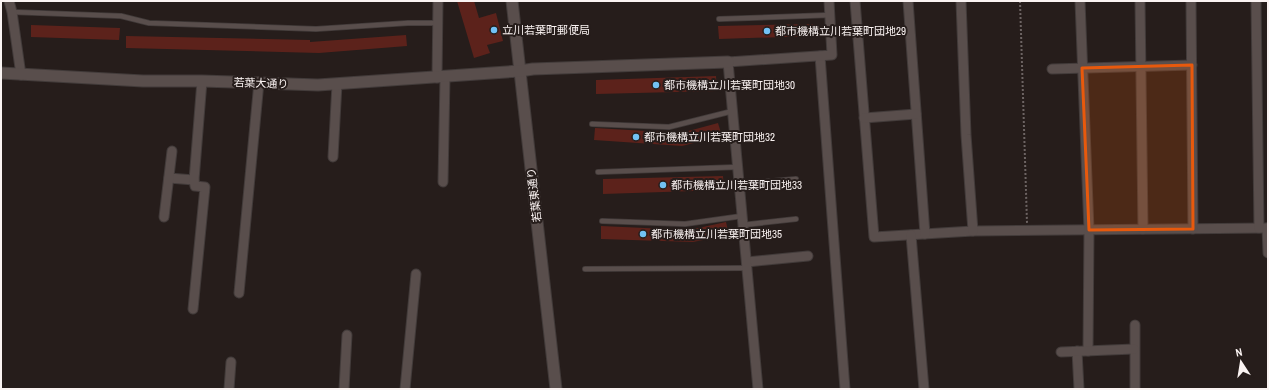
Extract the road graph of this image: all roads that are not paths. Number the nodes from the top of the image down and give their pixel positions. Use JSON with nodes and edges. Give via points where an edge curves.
{"nodes":[{"id":1,"x":9,"y":1,"type":"edge"},
{"id":2,"x":438,"y":1,"type":"edge"},
{"id":3,"x":511,"y":1,"type":"edge"},
{"id":4,"x":829,"y":1,"type":"edge"},
{"id":5,"x":855,"y":1,"type":"edge"},
{"id":6,"x":860,"y":1,"type":"edge"},
{"id":7,"x":908,"y":1,"type":"edge"},
{"id":8,"x":961,"y":1,"type":"edge"},
{"id":9,"x":1080,"y":1,"type":"edge"},
{"id":10,"x":1140,"y":1,"type":"edge"},
{"id":11,"x":1191,"y":1,"type":"edge"},
{"id":12,"x":1256,"y":1,"type":"edge"},
{"id":13,"x":12,"y":12,"type":"junction"},
{"id":14,"x":831,"y":15,"type":"junction"},
{"id":15,"x":719,"y":19,"type":"dead end"},
{"id":16,"x":438,"y":23,"type":"junction"},
{"id":17,"x":820,"y":56,"type":"junction"},
{"id":18,"x":728,"y":62,"type":"junction"},
{"id":19,"x":1192,"y":66,"type":"junction"},
{"id":20,"x":1140,"y":67,"type":"junction"},
{"id":21,"x":1082,"y":68,"type":"junction"},
{"id":22,"x":1052,"y":69,"type":"dead end"},
{"id":23,"x":520,"y":71,"type":"junction"},
{"id":24,"x":1,"y":73,"type":"edge"},
{"id":25,"x":21,"y":75,"type":"junction"},
{"id":26,"x":441,"y":77,"type":"junction"},
{"id":27,"x":202,"y":81,"type":"junction"},
{"id":28,"x":259,"y":82,"type":"junction"},
{"id":29,"x":337,"y":84,"type":"junction"},
{"id":30,"x":733,"y":111,"type":"junction"},
{"id":31,"x":916,"y":114,"type":"junction"},
{"id":32,"x":864,"y":118,"type":"junction"},
{"id":33,"x":592,"y":124,"type":"dead end"},
{"id":34,"x":172,"y":151,"type":"dead end"},
{"id":35,"x":333,"y":157,"type":"dead end"},
{"id":36,"x":738,"y":167,"type":"junction"},
{"id":37,"x":598,"y":172,"type":"dead end"},
{"id":38,"x":169,"y":178,"type":"junction"},
{"id":39,"x":796,"y":179,"type":"dead end"},
{"id":40,"x":194,"y":180,"type":"junction"},
{"id":41,"x":443,"y":182,"type":"dead end"},
{"id":42,"x":739,"y":184,"type":"junction"},
{"id":43,"x":164,"y":217,"type":"dead end"},
{"id":44,"x":796,"y":219,"type":"dead end"},
{"id":45,"x":743,"y":220,"type":"junction"},
{"id":46,"x":602,"y":221,"type":"dead end"},
{"id":47,"x":1265,"y":228,"type":"edge"},
{"id":48,"x":1193,"y":229,"type":"junction"},
{"id":49,"x":1089,"y":230,"type":"junction"},
{"id":50,"x":1143,"y":230,"type":"junction"},
{"id":51,"x":973,"y":232,"type":"junction"},
{"id":52,"x":925,"y":234,"type":"junction"},
{"id":53,"x":911,"y":235,"type":"junction"},
{"id":54,"x":1268,"y":253,"type":"edge"},
{"id":55,"x":808,"y":256,"type":"dead end"},
{"id":56,"x":747,"y":265,"type":"junction"},
{"id":57,"x":585,"y":268,"type":"dead end"},
{"id":58,"x":416,"y":274,"type":"dead end"},
{"id":59,"x":238,"y":293,"type":"dead end"},
{"id":60,"x":192,"y":309,"type":"dead end"},
{"id":61,"x":1135,"y":325,"type":"dead end"},
{"id":62,"x":347,"y":335,"type":"dead end"},
{"id":63,"x":1134,"y":349,"type":"junction"},
{"id":64,"x":1077,"y":351,"type":"junction"},
{"id":65,"x":1088,"y":351,"type":"junction"},
{"id":66,"x":1061,"y":352,"type":"dead end"},
{"id":67,"x":231,"y":362,"type":"dead end"},
{"id":68,"x":229,"y":389,"type":"edge"},
{"id":69,"x":344,"y":389,"type":"edge"},
{"id":70,"x":405,"y":389,"type":"edge"},
{"id":71,"x":556,"y":389,"type":"edge"},
{"id":72,"x":758,"y":389,"type":"edge"},
{"id":73,"x":845,"y":389,"type":"edge"},
{"id":74,"x":924,"y":389,"type":"edge"},
{"id":75,"x":1079,"y":389,"type":"edge"},
{"id":76,"x":1135,"y":389,"type":"edge"}],
"edges":[{"from":1,"to":13,"type":"street"},
{"from":2,"to":16,"type":"street"},
{"from":3,"to":23,"type":"street","name":"若葉東通り"},
{"from":4,"to":14,"type":"street"},
{"from":5,"to":6,"type":"street"},
{"from":5,"to":32,"type":"street"},
{"from":7,"to":31,"type":"street"},
{"from":8,"to":51,"type":"street"},
{"from":9,"to":21,"type":"street"},
{"from":10,"to":20,"type":"street"},
{"from":11,"to":19,"type":"street"},
{"from":12,"to":47,"type":"street"},
{"from":13,"to":16,"type":"lane","via":[[121,16],[149,23],[316,29]]},
{"from":13,"to":25,"type":"street"},
{"from":14,"to":15,"type":"lane"},
{"from":14,"to":17,"type":"street","via":[[832,55]]},
{"from":16,"to":26,"type":"street"},
{"from":17,"to":18,"type":"street"},
{"from":17,"to":73,"type":"street"},
{"from":18,"to":23,"type":"street","name":"若葉大通り"},
{"from":18,"to":30,"type":"street"},
{"from":19,"to":20,"type":"street"},
{"from":19,"to":48,"type":"street"},
{"from":20,"to":21,"type":"street"},
{"from":20,"to":50,"type":"street"},
{"from":21,"to":22,"type":"street"},
{"from":21,"to":49,"type":"street"},
{"from":23,"to":26,"type":"street","name":"若葉大通り"},
{"from":23,"to":71,"type":"street","name":"若葉東通り"},
{"from":24,"to":25,"type":"street","name":"若葉大通り"},
{"from":25,"to":27,"type":"street","name":"若葉大通り"},
{"from":26,"to":29,"type":"street","name":"若葉大通り"},
{"from":26,"to":41,"type":"street"},
{"from":27,"to":28,"type":"street","name":"若葉大通り"},
{"from":27,"to":40,"type":"street"},
{"from":28,"to":29,"type":"street","name":"若葉大通り","via":[[318,86]]},
{"from":28,"to":59,"type":"street"},
{"from":29,"to":35,"type":"street"},
{"from":30,"to":33,"type":"lane","via":[[669,127]]},
{"from":30,"to":36,"type":"street"},
{"from":31,"to":32,"type":"street"},
{"from":31,"to":52,"type":"street"},
{"from":32,"to":53,"type":"street","via":[[874,237]]},
{"from":34,"to":38,"type":"street"},
{"from":36,"to":37,"type":"lane"},
{"from":36,"to":42,"type":"street"},
{"from":38,"to":40,"type":"street"},
{"from":38,"to":43,"type":"street"},
{"from":39,"to":42,"type":"lane"},
{"from":40,"to":60,"type":"street","via":[[195,186],[205,187]]},
{"from":42,"to":45,"type":"street"},
{"from":44,"to":45,"type":"lane"},
{"from":45,"to":46,"type":"lane","via":[[685,224]]},
{"from":45,"to":56,"type":"street"},
{"from":47,"to":48,"type":"street"},
{"from":47,"to":54,"type":"street"},
{"from":48,"to":50,"type":"street"},
{"from":49,"to":50,"type":"street"},
{"from":49,"to":51,"type":"street"},
{"from":49,"to":65,"type":"street"},
{"from":51,"to":52,"type":"street"},
{"from":52,"to":53,"type":"street"},
{"from":53,"to":74,"type":"street"},
{"from":55,"to":56,"type":"street"},
{"from":56,"to":57,"type":"lane"},
{"from":56,"to":72,"type":"street"},
{"from":58,"to":70,"type":"street"},
{"from":61,"to":63,"type":"street"},
{"from":62,"to":69,"type":"street"},
{"from":63,"to":65,"type":"street"},
{"from":63,"to":76,"type":"street"},
{"from":64,"to":65,"type":"street"},
{"from":64,"to":66,"type":"street"},
{"from":64,"to":75,"type":"street"},
{"from":67,"to":68,"type":"street"}]}
